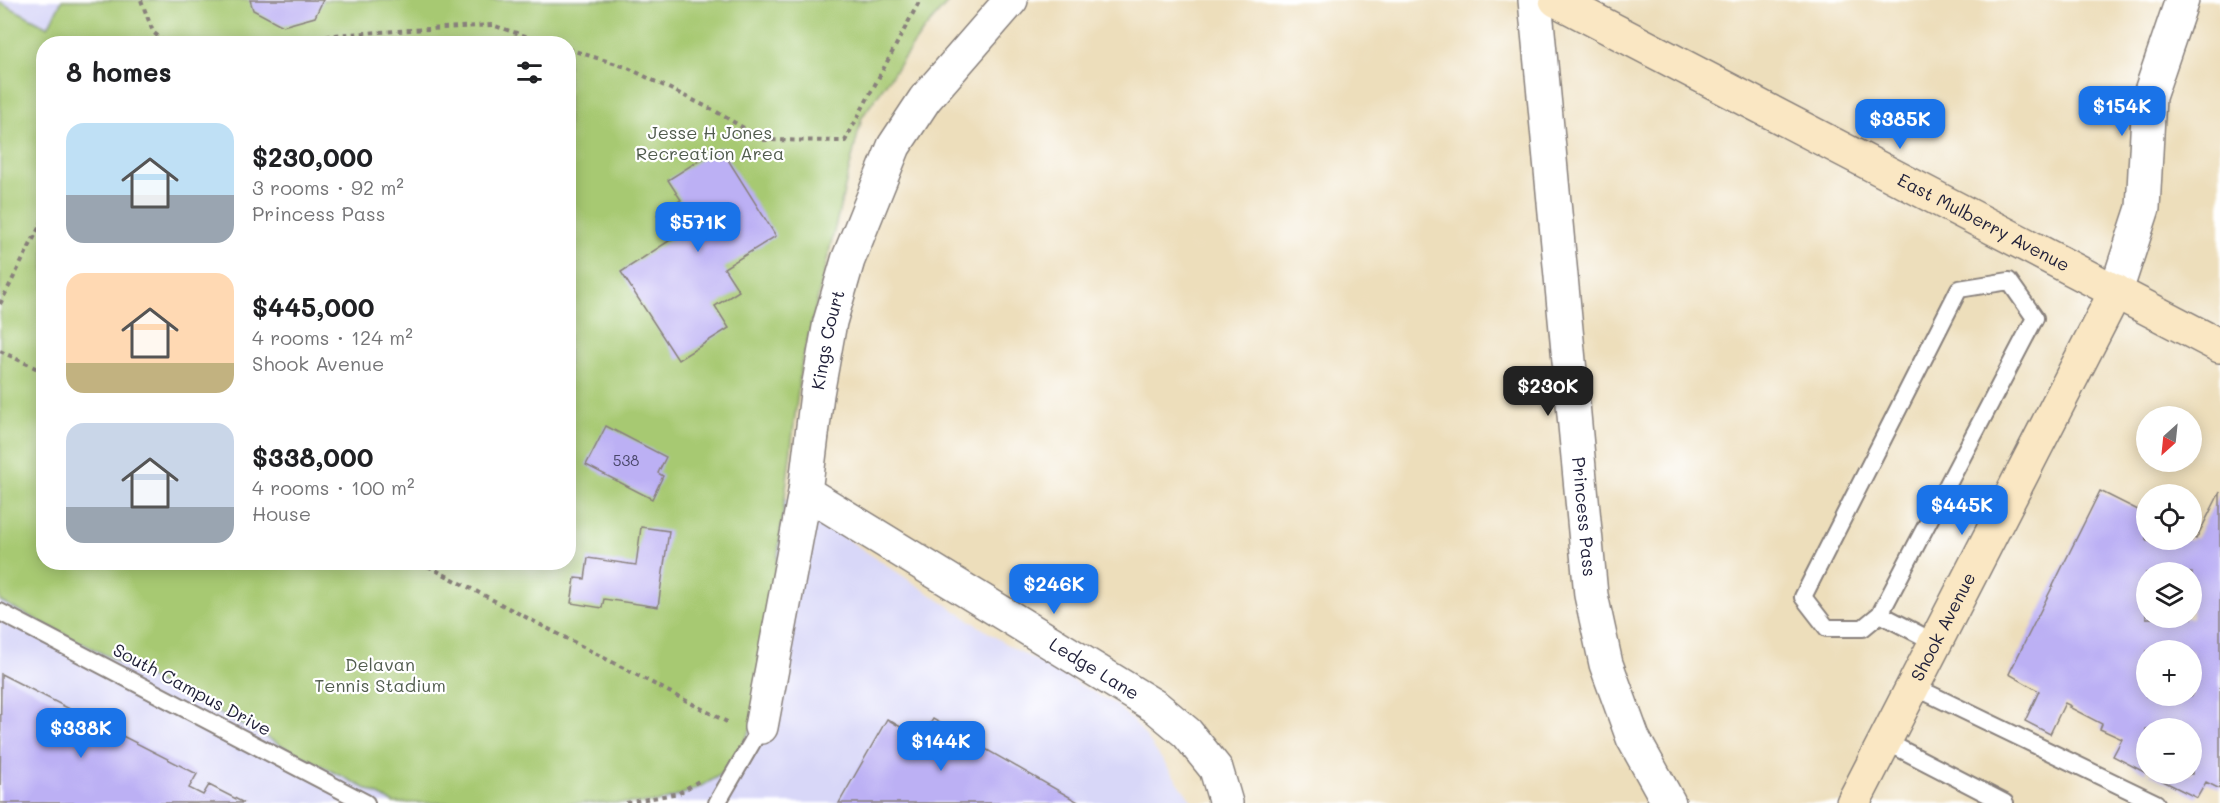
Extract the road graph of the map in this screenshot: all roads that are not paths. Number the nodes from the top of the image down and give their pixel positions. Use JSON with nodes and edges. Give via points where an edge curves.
{"nodes":[{"id":1,"x":1011,"y":0,"type":"edge"},
{"id":2,"x":1535,"y":0,"type":"edge"},
{"id":3,"x":1556,"y":0,"type":"edge"},
{"id":4,"x":2182,"y":0,"type":"edge"},
{"id":5,"x":2116,"y":291,"type":"junction"},
{"id":6,"x":2220,"y":345,"type":"edge"},
{"id":7,"x":805,"y":492,"type":"junction"},
{"id":8,"x":0,"y":612,"type":"edge"},
{"id":9,"x":1880,"y":614,"type":"junction"},
{"id":10,"x":1936,"y":643,"type":"junction"},
{"id":11,"x":1913,"y":686,"type":"junction"},
{"id":12,"x":747,"y":726,"type":"joint"},
{"id":13,"x":1885,"y":741,"type":"junction"},
{"id":14,"x":366,"y":803,"type":"edge"},
{"id":15,"x":717,"y":803,"type":"edge"},
{"id":16,"x":1226,"y":803,"type":"edge"},
{"id":17,"x":1670,"y":803,"type":"edge"},
{"id":18,"x":1853,"y":803,"type":"edge"},
{"id":19,"x":2005,"y":803,"type":"edge"},
{"id":20,"x":2156,"y":803,"type":"edge"}],
"edges":[{"from":1,"to":7,"type":"street","name":"Kings Court","via":[[925,99],[894,146],[849,260],[830,322]]},
{"from":2,"to":17,"type":"street","name":"Princess Pass","via":[[1591,595],[1606,664],[1633,738]]},
{"from":3,"to":5,"type":"street","name":"East Mulberry Avenue"},
{"from":4,"to":5,"type":"street","via":[[2149,97],[2143,207]]},
{"from":5,"to":6,"type":"street","name":"East Mulberry Avenue"},
{"from":5,"to":10,"type":"street","name":"Shook Avenue"},
{"from":7,"to":12,"type":"street","name":"Kings Court"},
{"from":7,"to":16,"type":"street","name":"Ledge Lane","via":[[1156,707],[1186,733],[1216,769]]},
{"from":8,"to":14,"type":"lane","name":"South Campus Drive"},
{"from":9,"to":9,"type":"lane","via":[[2035,318],[2009,281],[1959,289],[1803,597],[1827,628],[1863,628]]},
{"from":9,"to":10,"type":"lane"},
{"from":10,"to":11,"type":"street","name":"Shook Avenue"},
{"from":11,"to":13,"type":"street","name":"Shook Avenue"},
{"from":11,"to":20,"type":"lane"},
{"from":12,"to":15,"type":"lane"},
{"from":13,"to":18,"type":"street","name":"Shook Avenue"},
{"from":13,"to":19,"type":"lane"}]}
